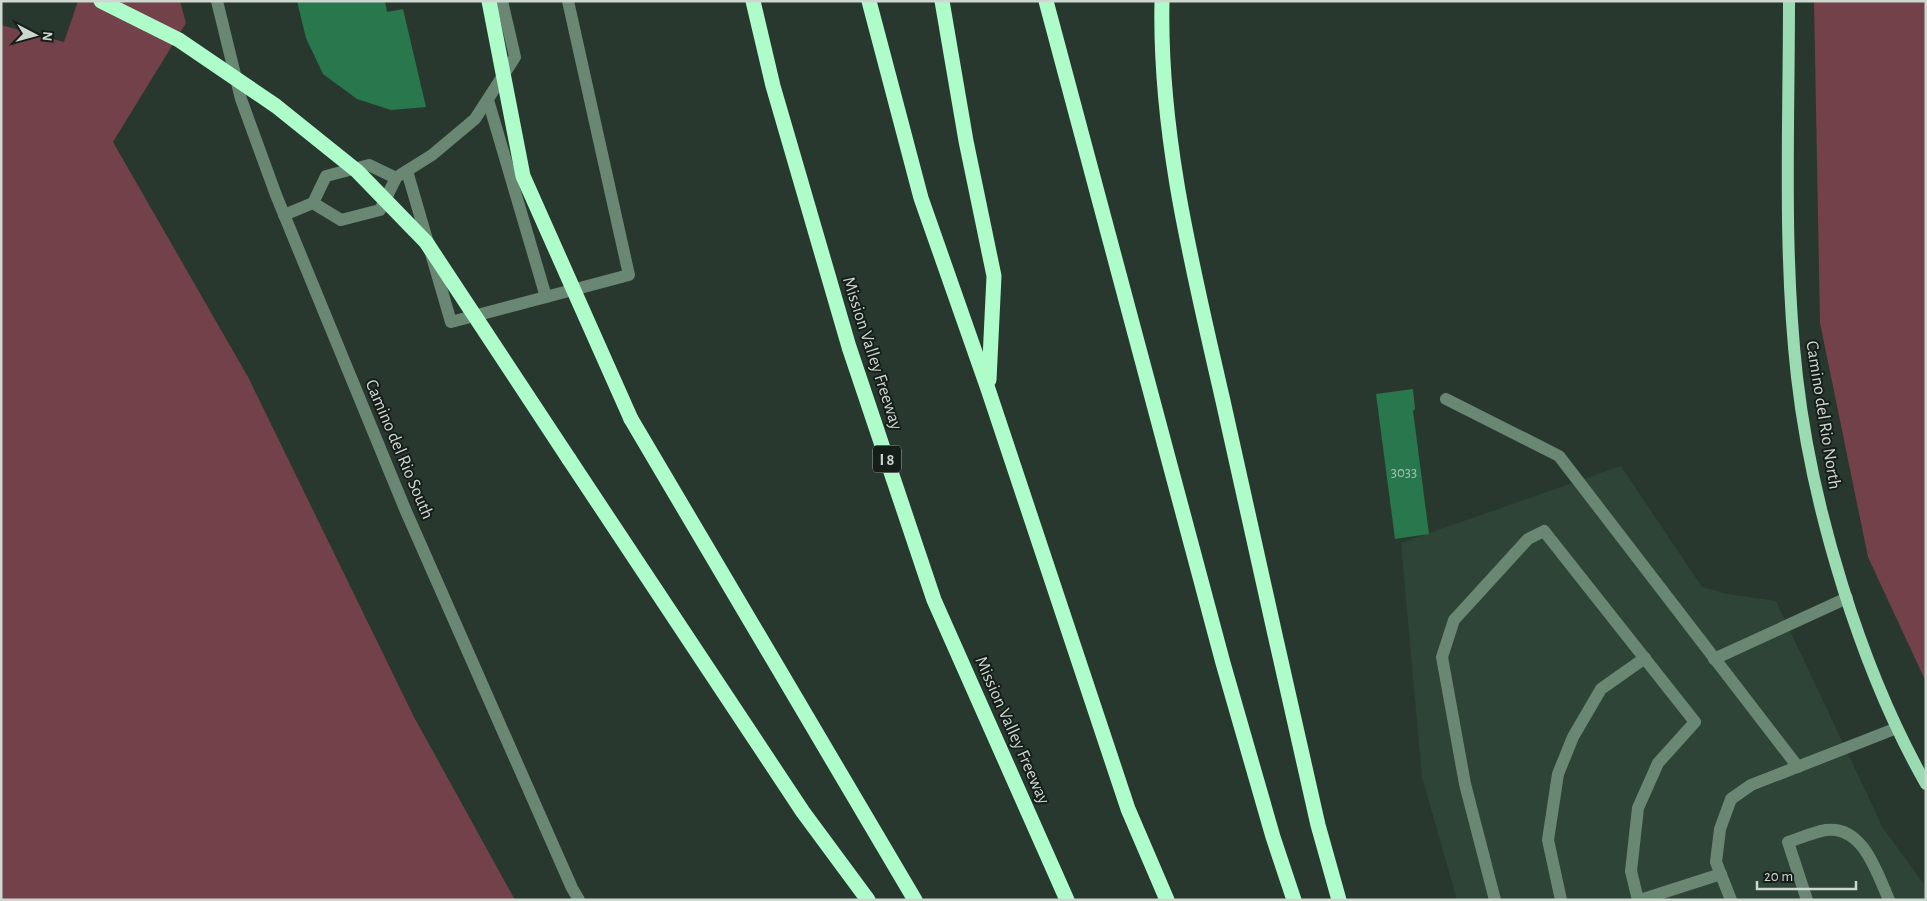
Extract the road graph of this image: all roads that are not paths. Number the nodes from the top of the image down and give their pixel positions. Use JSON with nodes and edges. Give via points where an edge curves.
{"nodes":[{"id":1,"x":101,"y":1,"type":"edge"},
{"id":2,"x":217,"y":1,"type":"edge"},
{"id":3,"x":489,"y":1,"type":"edge"},
{"id":4,"x":502,"y":1,"type":"edge"},
{"id":5,"x":568,"y":1,"type":"edge"},
{"id":6,"x":753,"y":1,"type":"edge"},
{"id":7,"x":869,"y":1,"type":"edge"},
{"id":8,"x":942,"y":1,"type":"edge"},
{"id":9,"x":1046,"y":1,"type":"edge"},
{"id":10,"x":1162,"y":1,"type":"edge"},
{"id":11,"x":1788,"y":1,"type":"edge"},
{"id":12,"x":488,"y":100,"type":"junction"},
{"id":13,"x":401,"y":175,"type":"junction"},
{"id":14,"x":313,"y":203,"type":"junction"},
{"id":15,"x":284,"y":215,"type":"junction"},
{"id":16,"x":546,"y":297,"type":"junction"},
{"id":17,"x":988,"y":389,"type":"junction"},
{"id":18,"x":1446,"y":399,"type":"dead end"},
{"id":19,"x":1847,"y":598,"type":"junction"},
{"id":20,"x":1645,"y":658,"type":"junction"},
{"id":21,"x":1714,"y":659,"type":"junction"},
{"id":22,"x":1897,"y":728,"type":"junction"},
{"id":23,"x":1798,"y":767,"type":"junction"},
{"id":24,"x":1926,"y":784,"type":"edge"},
{"id":25,"x":1721,"y":874,"type":"junction"},
{"id":26,"x":579,"y":900,"type":"edge"},
{"id":27,"x":868,"y":900,"type":"edge"},
{"id":28,"x":915,"y":900,"type":"edge"},
{"id":29,"x":1067,"y":900,"type":"edge"},
{"id":30,"x":1167,"y":900,"type":"edge"},
{"id":31,"x":1294,"y":900,"type":"edge"},
{"id":32,"x":1339,"y":900,"type":"edge"},
{"id":33,"x":1495,"y":900,"type":"edge"},
{"id":34,"x":1561,"y":900,"type":"edge"},
{"id":35,"x":1639,"y":900,"type":"edge"},
{"id":36,"x":1731,"y":900,"type":"edge"},
{"id":37,"x":1807,"y":900,"type":"edge"},
{"id":38,"x":1889,"y":900,"type":"edge"}],
"edges":[{"from":1,"to":27,"type":"highway","bridge":true,"via":[[179,40],[276,106],[357,171],[426,242],[803,812]]},
{"from":2,"to":15,"type":"street","name":"Camino del Rio South","via":[[241,98]]},
{"from":3,"to":28,"type":"highway","bridge":true,"via":[[523,176],[631,419]]},
{"from":4,"to":12,"type":"street","via":[[515,57]]},
{"from":5,"to":16,"type":"street","via":[[629,275]]},
{"from":6,"to":29,"type":"highway","name":"Mission Valley Freeway","number":"I 8","via":[[773,86],[849,347],[934,600]]},
{"from":7,"to":17,"type":"highway","via":[[921,198]]},
{"from":8,"to":17,"type":"highway","via":[[994,276]]},
{"from":9,"to":31,"type":"highway","via":[[1226,672]]},
{"from":10,"to":32,"type":"highway","via":[[1161,45],[1174,170],[1318,825]]},
{"from":11,"to":19,"type":"main road","name":"Camino del Rio North","via":[[1789,232],[1797,378],[1826,526]]},
{"from":12,"to":13,"type":"street","via":[[475,119]]},
{"from":12,"to":16,"type":"street"},
{"from":13,"to":14,"type":"street","via":[[369,165],[326,176]]},
{"from":13,"to":14,"type":"street","via":[[380,210],[340,220]]},
{"from":13,"to":16,"type":"street","via":[[451,322]]},
{"from":14,"to":15,"type":"street"},
{"from":15,"to":26,"type":"street","name":"Camino del Rio South","via":[[405,509]]},
{"from":17,"to":30,"type":"highway","via":[[1128,809]]},
{"from":18,"to":21,"type":"street","via":[[1559,456]]},
{"from":19,"to":21,"type":"street"},
{"from":19,"to":22,"type":"main road","name":"Camino del Rio North"},
{"from":20,"to":33,"type":"street","via":[[1544,531],[1528,539],[1454,620],[1442,657],[1465,784]]},
{"from":20,"to":34,"type":"street","via":[[1601,689],[1573,737],[1558,774],[1548,840]]},
{"from":20,"to":35,"type":"street","via":[[1695,722],[1658,763],[1638,808],[1631,870]]},
{"from":21,"to":23,"type":"street"},
{"from":22,"to":23,"type":"street"},
{"from":22,"to":24,"type":"main road","name":"Camino del Rio North"},
{"from":23,"to":25,"type":"street","via":[[1751,785],[1731,799],[1720,829],[1716,862]]},
{"from":25,"to":35,"type":"street"},
{"from":25,"to":36,"type":"street"},
{"from":37,"to":38,"type":"street","via":[[1788,842],[1826,830],[1846,832],[1860,843],[1872,861]]}]}
